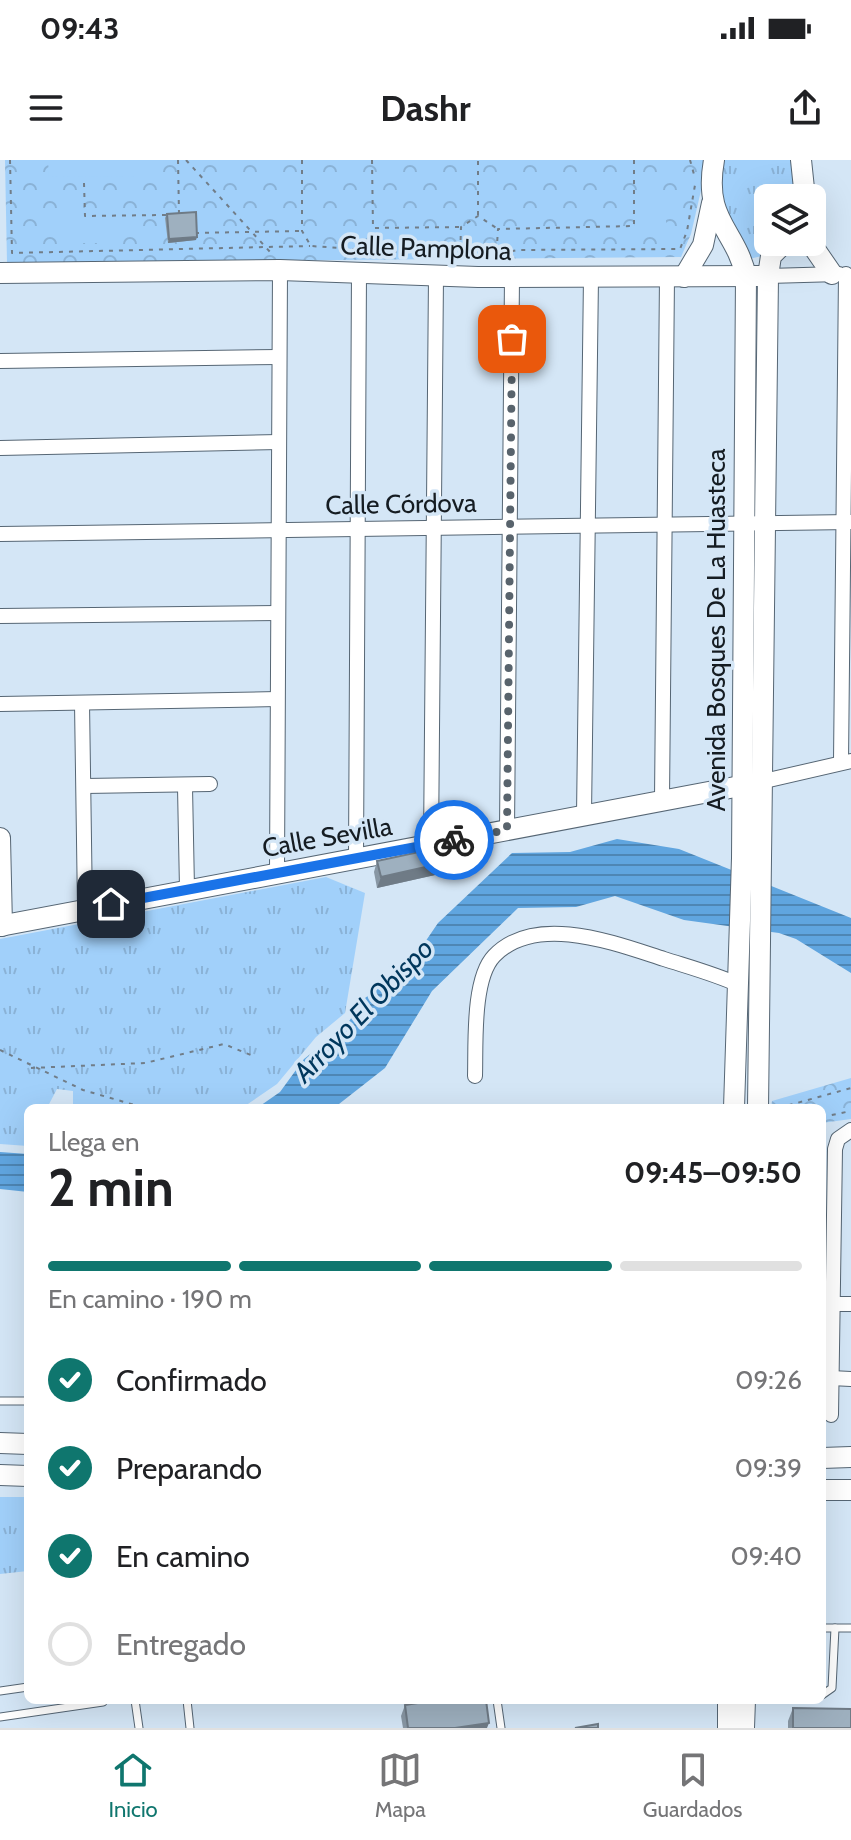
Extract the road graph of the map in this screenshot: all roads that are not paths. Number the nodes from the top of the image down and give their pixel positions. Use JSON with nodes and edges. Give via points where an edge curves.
{"nodes":[{"id":1,"x":714,"y":160,"type":"edge"},
{"id":2,"x":801,"y":160,"type":"edge"},
{"id":3,"x":804,"y":184,"type":"edge"},
{"id":4,"x":712,"y":199,"type":"junction"},
{"id":5,"x":824,"y":256,"type":"edge"},
{"id":6,"x":775,"y":258,"type":"edge"},
{"id":7,"x":744,"y":266,"type":"junction"},
{"id":8,"x":280,"y":270,"type":"junction"},
{"id":9,"x":359,"y":271,"type":"junction"},
{"id":10,"x":0,"y":273,"type":"edge"},
{"id":11,"x":843,"y":274,"type":"edge"},
{"id":12,"x":436,"y":276,"type":"junction"},
{"id":13,"x":504,"y":277,"type":"junction"},
{"id":14,"x":591,"y":277,"type":"junction"},
{"id":15,"x":675,"y":277,"type":"junction"},
{"id":16,"x":279,"y":357,"type":"junction"},
{"id":17,"x":0,"y":361,"type":"edge"},
{"id":18,"x":279,"y":442,"type":"junction"},
{"id":19,"x":0,"y":448,"type":"edge"},
{"id":20,"x":766,"y":521,"type":"junction"},
{"id":21,"x":742,"y":522,"type":"junction"},
{"id":22,"x":847,"y":522,"type":"edge"},
{"id":23,"x":664,"y":524,"type":"junction"},
{"id":24,"x":588,"y":525,"type":"junction"},
{"id":25,"x":435,"y":526,"type":"junction"},
{"id":26,"x":511,"y":526,"type":"junction"},
{"id":27,"x":358,"y":528,"type":"junction"},
{"id":28,"x":278,"y":530,"type":"junction"},
{"id":29,"x":0,"y":534,"type":"edge"},
{"id":30,"x":278,"y":613,"type":"junction"},
{"id":31,"x":0,"y":616,"type":"edge"},
{"id":32,"x":277,"y":699,"type":"junction"},
{"id":33,"x":82,"y":703,"type":"junction"},
{"id":34,"x":0,"y":704,"type":"edge"},
{"id":35,"x":846,"y":761,"type":"edge"},
{"id":36,"x":750,"y":784,"type":"junction"},
{"id":37,"x":206,"y":785,"type":"dead end"},
{"id":38,"x":85,"y":786,"type":"junction"},
{"id":39,"x":185,"y":787,"type":"junction"},
{"id":40,"x":662,"y":799,"type":"junction"},
{"id":41,"x":584,"y":815,"type":"junction"},
{"id":42,"x":507,"y":830,"type":"junction"},
{"id":43,"x":0,"y":838,"type":"edge"},
{"id":44,"x":431,"y":844,"type":"junction"},
{"id":45,"x":356,"y":859,"type":"junction"},
{"id":46,"x":277,"y":872,"type":"junction"},
{"id":47,"x":187,"y":889,"type":"junction"},
{"id":48,"x":85,"y":909,"type":"junction"},
{"id":49,"x":1,"y":926,"type":"edge"},
{"id":50,"x":746,"y":986,"type":"junction"},
{"id":51,"x":475,"y":1076,"type":"dead end"},
{"id":52,"x":734,"y":1104,"type":"edge"},
{"id":53,"x":758,"y":1104,"type":"edge"},
{"id":54,"x":851,"y":1130,"type":"edge"},
{"id":55,"x":834,"y":1228,"type":"junction"},
{"id":56,"x":851,"y":1228,"type":"edge"},
{"id":57,"x":833,"y":1304,"type":"junction"},
{"id":58,"x":851,"y":1304,"type":"edge"},
{"id":59,"x":831,"y":1378,"type":"junction"},
{"id":60,"x":851,"y":1379,"type":"edge"},
{"id":61,"x":0,"y":1401,"type":"edge"},
{"id":62,"x":24,"y":1401,"type":"edge"},
{"id":63,"x":831,"y":1415,"type":"dead end"},
{"id":64,"x":0,"y":1443,"type":"edge"},
{"id":65,"x":24,"y":1444,"type":"edge"},
{"id":66,"x":851,"y":1457,"type":"edge"},
{"id":67,"x":826,"y":1458,"type":"edge"},
{"id":68,"x":0,"y":1475,"type":"edge"},
{"id":69,"x":24,"y":1476,"type":"edge"},
{"id":70,"x":826,"y":1490,"type":"edge"},
{"id":71,"x":851,"y":1490,"type":"edge"},
{"id":72,"x":826,"y":1628,"type":"edge"},
{"id":73,"x":835,"y":1628,"type":"junction"},
{"id":74,"x":851,"y":1628,"type":"edge"},
{"id":75,"x":24,"y":1688,"type":"edge"},
{"id":76,"x":0,"y":1691,"type":"edge"},
{"id":77,"x":826,"y":1692,"type":"edge"},
{"id":78,"x":89,"y":1704,"type":"edge"},
{"id":79,"x":136,"y":1704,"type":"edge"},
{"id":80,"x":187,"y":1704,"type":"edge"},
{"id":81,"x":498,"y":1704,"type":"edge"},
{"id":82,"x":728,"y":1704,"type":"edge"},
{"id":83,"x":745,"y":1704,"type":"edge"},
{"id":84,"x":0,"y":1717,"type":"edge"},
{"id":85,"x":132,"y":1728,"type":"edge"},
{"id":86,"x":139,"y":1728,"type":"edge"},
{"id":87,"x":190,"y":1728,"type":"edge"},
{"id":88,"x":501,"y":1728,"type":"edge"},
{"id":89,"x":728,"y":1728,"type":"edge"},
{"id":90,"x":744,"y":1728,"type":"edge"}],
"edges":[{"from":1,"to":4,"type":"street"},
{"from":2,"to":3,"type":"street"},
{"from":4,"to":7,"type":"street"},
{"from":4,"to":15,"type":"street","via":[[703,245]]},
{"from":5,"to":11,"type":"street"},
{"from":6,"to":7,"type":"street","name":"Calle Pamplona"},
{"from":6,"to":11,"type":"street"},
{"from":6,"to":20,"type":"street","name":"Avenida Bosques De La Huasteca"},
{"from":7,"to":15,"type":"street","name":"Calle Pamplona"},
{"from":7,"to":21,"type":"street","name":"Avenida Bosques De La Huasteca"},
{"from":8,"to":9,"type":"street","name":"Calle Pamplona"},
{"from":8,"to":10,"type":"street","name":"Calle Pamplona"},
{"from":8,"to":16,"type":"street"},
{"from":9,"to":12,"type":"street","name":"Calle Pamplona"},
{"from":9,"to":27,"type":"street"},
{"from":11,"to":22,"type":"street"},
{"from":12,"to":13,"type":"street","name":"Calle Pamplona"},
{"from":12,"to":25,"type":"street"},
{"from":13,"to":14,"type":"street","name":"Calle Pamplona"},
{"from":13,"to":26,"type":"street"},
{"from":14,"to":15,"type":"street","name":"Calle Pamplona"},
{"from":14,"to":24,"type":"street"},
{"from":15,"to":23,"type":"street"},
{"from":16,"to":17,"type":"street"},
{"from":16,"to":18,"type":"street"},
{"from":18,"to":19,"type":"street"},
{"from":18,"to":28,"type":"street"},
{"from":20,"to":21,"type":"street","name":"Calle Córdova"},
{"from":20,"to":22,"type":"street","name":"Calle Córdova"},
{"from":20,"to":36,"type":"street","name":"Avenida Bosques De La Huasteca"},
{"from":21,"to":23,"type":"street","name":"Calle Córdova"},
{"from":21,"to":36,"type":"street","name":"Avenida Bosques De La Huasteca"},
{"from":22,"to":35,"type":"street"},
{"from":23,"to":24,"type":"street","name":"Calle Córdova"},
{"from":23,"to":40,"type":"street"},
{"from":24,"to":26,"type":"street","name":"Calle Córdova"},
{"from":24,"to":41,"type":"street"},
{"from":25,"to":26,"type":"street","name":"Calle Córdova"},
{"from":25,"to":27,"type":"street","name":"Calle Córdova"},
{"from":25,"to":44,"type":"street"},
{"from":26,"to":42,"type":"street"},
{"from":27,"to":28,"type":"street","name":"Calle Córdova"},
{"from":27,"to":45,"type":"street"},
{"from":28,"to":29,"type":"street","name":"Calle Córdova"},
{"from":28,"to":30,"type":"street"},
{"from":30,"to":31,"type":"street"},
{"from":30,"to":32,"type":"street"},
{"from":32,"to":33,"type":"street"},
{"from":32,"to":46,"type":"street"},
{"from":33,"to":34,"type":"street"},
{"from":33,"to":38,"type":"street"},
{"from":35,"to":36,"type":"street","name":"Calle Sevilla"},
{"from":36,"to":40,"type":"street","name":"Calle Sevilla"},
{"from":36,"to":50,"type":"street","name":"Avenida Bosques De La Huasteca"},
{"from":37,"to":39,"type":"street"},
{"from":38,"to":39,"type":"street"},
{"from":38,"to":48,"type":"street"},
{"from":39,"to":47,"type":"street"},
{"from":40,"to":41,"type":"street","name":"Calle Sevilla"},
{"from":41,"to":42,"type":"street","name":"Calle Sevilla"},
{"from":42,"to":44,"type":"street","name":"Calle Sevilla"},
{"from":43,"to":49,"type":"street"},
{"from":44,"to":45,"type":"street","name":"Calle Sevilla"},
{"from":45,"to":46,"type":"street","name":"Calle Sevilla"},
{"from":46,"to":47,"type":"street","name":"Calle Sevilla"},
{"from":47,"to":48,"type":"street","name":"Calle Sevilla"},
{"from":48,"to":49,"type":"street","name":"Calle Sevilla"},
{"from":50,"to":51,"type":"street","via":[[593,936],[546,934],[519,942],[494,956],[488,967],[478,1000]]},
{"from":50,"to":52,"type":"street","name":"Avenida Bosques De La Huasteca"},
{"from":50,"to":53,"type":"street","name":"Avenida Bosques De La Huasteca"},
{"from":54,"to":55,"type":"street","via":[[838,1139],[835,1149]]},
{"from":55,"to":56,"type":"street"},
{"from":55,"to":57,"type":"street"},
{"from":57,"to":58,"type":"street"},
{"from":57,"to":59,"type":"street"},
{"from":59,"to":60,"type":"street"},
{"from":59,"to":63,"type":"street"},
{"from":61,"to":62,"type":"lane"},
{"from":64,"to":65,"type":"street"},
{"from":66,"to":67,"type":"street"},
{"from":68,"to":69,"type":"street"},
{"from":70,"to":71,"type":"street"},
{"from":72,"to":73,"type":"lane"},
{"from":73,"to":74,"type":"lane"},
{"from":73,"to":77,"type":"lane","via":[[832,1688]]},
{"from":75,"to":76,"type":"lane"},
{"from":78,"to":84,"type":"lane"},
{"from":79,"to":86,"type":"lane"},
{"from":80,"to":87,"type":"lane"},
{"from":81,"to":88,"type":"lane"},
{"from":82,"to":89,"type":"street"},
{"from":83,"to":90,"type":"street"},
{"from":85,"to":86,"type":"lane"}]}
